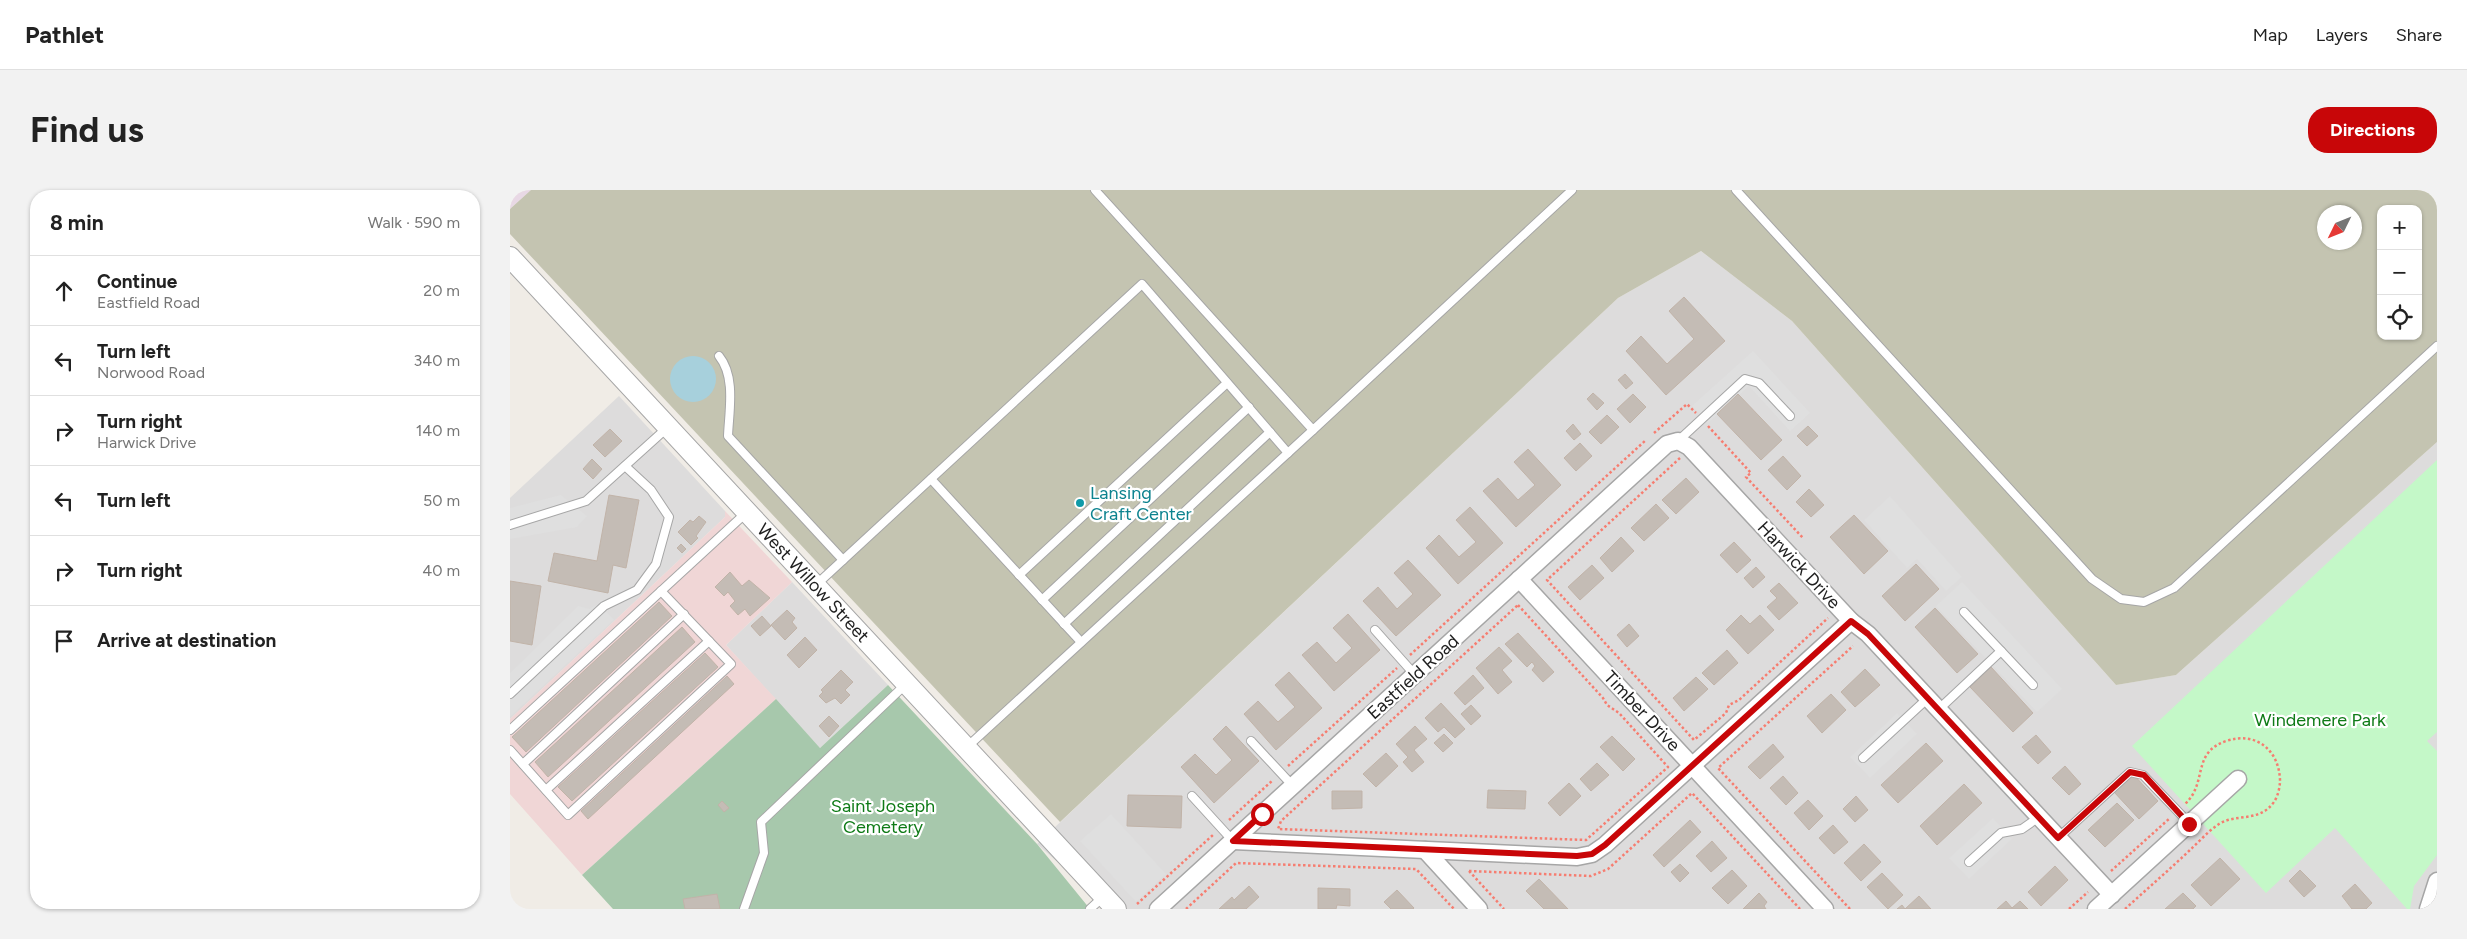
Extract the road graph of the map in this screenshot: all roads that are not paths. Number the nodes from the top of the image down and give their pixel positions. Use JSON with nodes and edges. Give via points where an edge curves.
{"nodes":[{"id":1,"x":1095,"y":190,"type":"edge"},
{"id":2,"x":1572,"y":190,"type":"edge"},
{"id":3,"x":1736,"y":190,"type":"edge"},
{"id":4,"x":510,"y":257,"type":"edge"},
{"id":5,"x":2437,"y":346,"type":"edge"},
{"id":6,"x":720,"y":356,"type":"dead end"},
{"id":7,"x":1227,"y":382,"type":"junction"},
{"id":8,"x":1249,"y":408,"type":"junction"},
{"id":9,"x":1790,"y":416,"type":"dead end"},
{"id":10,"x":668,"y":427,"type":"junction"},
{"id":11,"x":1313,"y":430,"type":"junction"},
{"id":12,"x":1270,"y":432,"type":"junction"},
{"id":13,"x":1672,"y":442,"type":"junction"},
{"id":14,"x":1288,"y":453,"type":"junction"},
{"id":15,"x":625,"y":466,"type":"junction"},
{"id":16,"x":931,"y":479,"type":"junction"},
{"id":17,"x":747,"y":512,"type":"junction"},
{"id":18,"x":510,"y":525,"type":"edge"},
{"id":19,"x":843,"y":560,"type":"junction"},
{"id":20,"x":1019,"y":576,"type":"junction"},
{"id":21,"x":1519,"y":579,"type":"junction"},
{"id":22,"x":815,"y":586,"type":"junction"},
{"id":23,"x":661,"y":591,"type":"junction"},
{"id":24,"x":1042,"y":600,"type":"junction"},
{"id":25,"x":1964,"y":612,"type":"dead end"},
{"id":26,"x":684,"y":614,"type":"junction"},
{"id":27,"x":1851,"y":621,"type":"junction"},
{"id":28,"x":1064,"y":624,"type":"junction"},
{"id":29,"x":1375,"y":630,"type":"dead end"},
{"id":30,"x":709,"y":641,"type":"junction"},
{"id":31,"x":1080,"y":642,"type":"junction"},
{"id":32,"x":2001,"y":651,"type":"junction"},
{"id":33,"x":1415,"y":675,"type":"junction"},
{"id":34,"x":907,"y":683,"type":"junction"},
{"id":35,"x":2033,"y":685,"type":"dead end"},
{"id":36,"x":510,"y":694,"type":"edge"},
{"id":37,"x":1933,"y":704,"type":"junction"},
{"id":38,"x":510,"y":730,"type":"edge"},
{"id":39,"x":1252,"y":741,"type":"dead end"},
{"id":40,"x":966,"y":747,"type":"junction"},
{"id":41,"x":510,"y":750,"type":"edge"},
{"id":42,"x":1863,"y":758,"type":"dead end"},
{"id":43,"x":523,"y":764,"type":"junction"},
{"id":44,"x":1693,"y":766,"type":"junction"},
{"id":45,"x":2238,"y":779,"type":"dead end"},
{"id":46,"x":1293,"y":786,"type":"junction"},
{"id":47,"x":546,"y":790,"type":"junction"},
{"id":48,"x":1192,"y":796,"type":"dead end"},
{"id":49,"x":2039,"y":817,"type":"junction"},
{"id":50,"x":2189,"y":824,"type":"junction"},
{"id":51,"x":2058,"y":838,"type":"junction"},
{"id":52,"x":1233,"y":841,"type":"junction"},
{"id":53,"x":1425,"y":850,"type":"junction"},
{"id":54,"x":1969,"y":862,"type":"dead end"},
{"id":55,"x":2437,"y":881,"type":"edge"},
{"id":56,"x":2112,"y":895,"type":"junction"},
{"id":57,"x":1103,"y":905,"type":"edge"},
{"id":58,"x":744,"y":909,"type":"edge"},
{"id":59,"x":1158,"y":909,"type":"edge"},
{"id":60,"x":1479,"y":909,"type":"edge"},
{"id":61,"x":1825,"y":909,"type":"edge"},
{"id":62,"x":2096,"y":909,"type":"edge"},
{"id":63,"x":2428,"y":909,"type":"edge"}],
"edges":[{"from":1,"to":11,"type":"lane"},
{"from":2,"to":11,"type":"lane"},
{"from":3,"to":5,"type":"lane","via":[[2092,578],[2121,599],[2144,602],[2174,588]]},
{"from":4,"to":10,"type":"street","name":"West Willow Street"},
{"from":6,"to":19,"type":"lane","via":[[730,380],[728,436]]},
{"from":7,"to":8,"type":"lane"},
{"from":7,"to":16,"type":"lane","via":[[1142,284]]},
{"from":7,"to":20,"type":"lane"},
{"from":8,"to":12,"type":"lane"},
{"from":8,"to":24,"type":"lane"},
{"from":9,"to":13,"type":"lane","via":[[1759,383],[1745,379]]},
{"from":10,"to":15,"type":"lane"},
{"from":10,"to":17,"type":"street","name":"West Willow Street"},
{"from":11,"to":14,"type":"lane"},
{"from":12,"to":14,"type":"lane"},
{"from":12,"to":28,"type":"lane"},
{"from":13,"to":21,"type":"street","name":"Eastfield Road"},
{"from":13,"to":27,"type":"street","name":"Harwick Drive","via":[[1689,447]]},
{"from":14,"to":31,"type":"lane"},
{"from":15,"to":18,"type":"lane","via":[[586,501]]},
{"from":15,"to":36,"type":"lane","via":[[651,490],[669,517],[656,564],[637,590],[604,606]]},
{"from":16,"to":19,"type":"lane"},
{"from":16,"to":20,"type":"lane"},
{"from":17,"to":22,"type":"street","name":"West Willow Street"},
{"from":17,"to":23,"type":"lane"},
{"from":19,"to":22,"type":"lane"},
{"from":20,"to":24,"type":"lane"},
{"from":21,"to":33,"type":"street","name":"Eastfield Road"},
{"from":21,"to":44,"type":"street","name":"Timber Drive"},
{"from":22,"to":34,"type":"street","name":"West Willow Street"},
{"from":23,"to":26,"type":"lane"},
{"from":23,"to":38,"type":"lane"},
{"from":24,"to":28,"type":"lane"},
{"from":25,"to":32,"type":"lane"},
{"from":26,"to":30,"type":"lane"},
{"from":26,"to":43,"type":"lane"},
{"from":27,"to":37,"type":"street","name":"Harwick Drive","via":[[1868,634]]},
{"from":27,"to":44,"type":"street"},
{"from":28,"to":31,"type":"lane"},
{"from":29,"to":33,"type":"lane"},
{"from":30,"to":47,"type":"lane"},
{"from":30,"to":47,"type":"lane","via":[[731,664],[576,809],[568,815]]},
{"from":31,"to":40,"type":"lane"},
{"from":32,"to":35,"type":"lane"},
{"from":32,"to":37,"type":"lane"},
{"from":33,"to":46,"type":"street","name":"Eastfield Road"},
{"from":34,"to":40,"type":"street","name":"West Willow Street"},
{"from":34,"to":58,"type":"lane","via":[[761,822],[764,853]]},
{"from":37,"to":42,"type":"lane"},
{"from":37,"to":49,"type":"street","name":"Harwick Drive"},
{"from":39,"to":46,"type":"lane"},
{"from":40,"to":57,"type":"street","name":"West Willow Street"},
{"from":41,"to":43,"type":"lane"},
{"from":43,"to":47,"type":"lane"},
{"from":44,"to":53,"type":"street","via":[[1592,854]]},
{"from":44,"to":61,"type":"street","name":"Timber Drive"},
{"from":45,"to":50,"type":"street"},
{"from":46,"to":52,"type":"street","name":"Eastfield Road"},
{"from":48,"to":52,"type":"lane"},
{"from":49,"to":51,"type":"street","name":"Harwick Drive"},
{"from":49,"to":54,"type":"lane","via":[[2022,829],[2001,833]]},
{"from":50,"to":51,"type":"lane","via":[[2144,775],[2130,772]]},
{"from":50,"to":56,"type":"street"},
{"from":51,"to":56,"type":"street","name":"Harwick Drive"},
{"from":52,"to":53,"type":"street"},
{"from":52,"to":59,"type":"street","name":"Eastfield Road"},
{"from":53,"to":60,"type":"street"},
{"from":55,"to":63,"type":"street"},
{"from":56,"to":62,"type":"street"}]}
